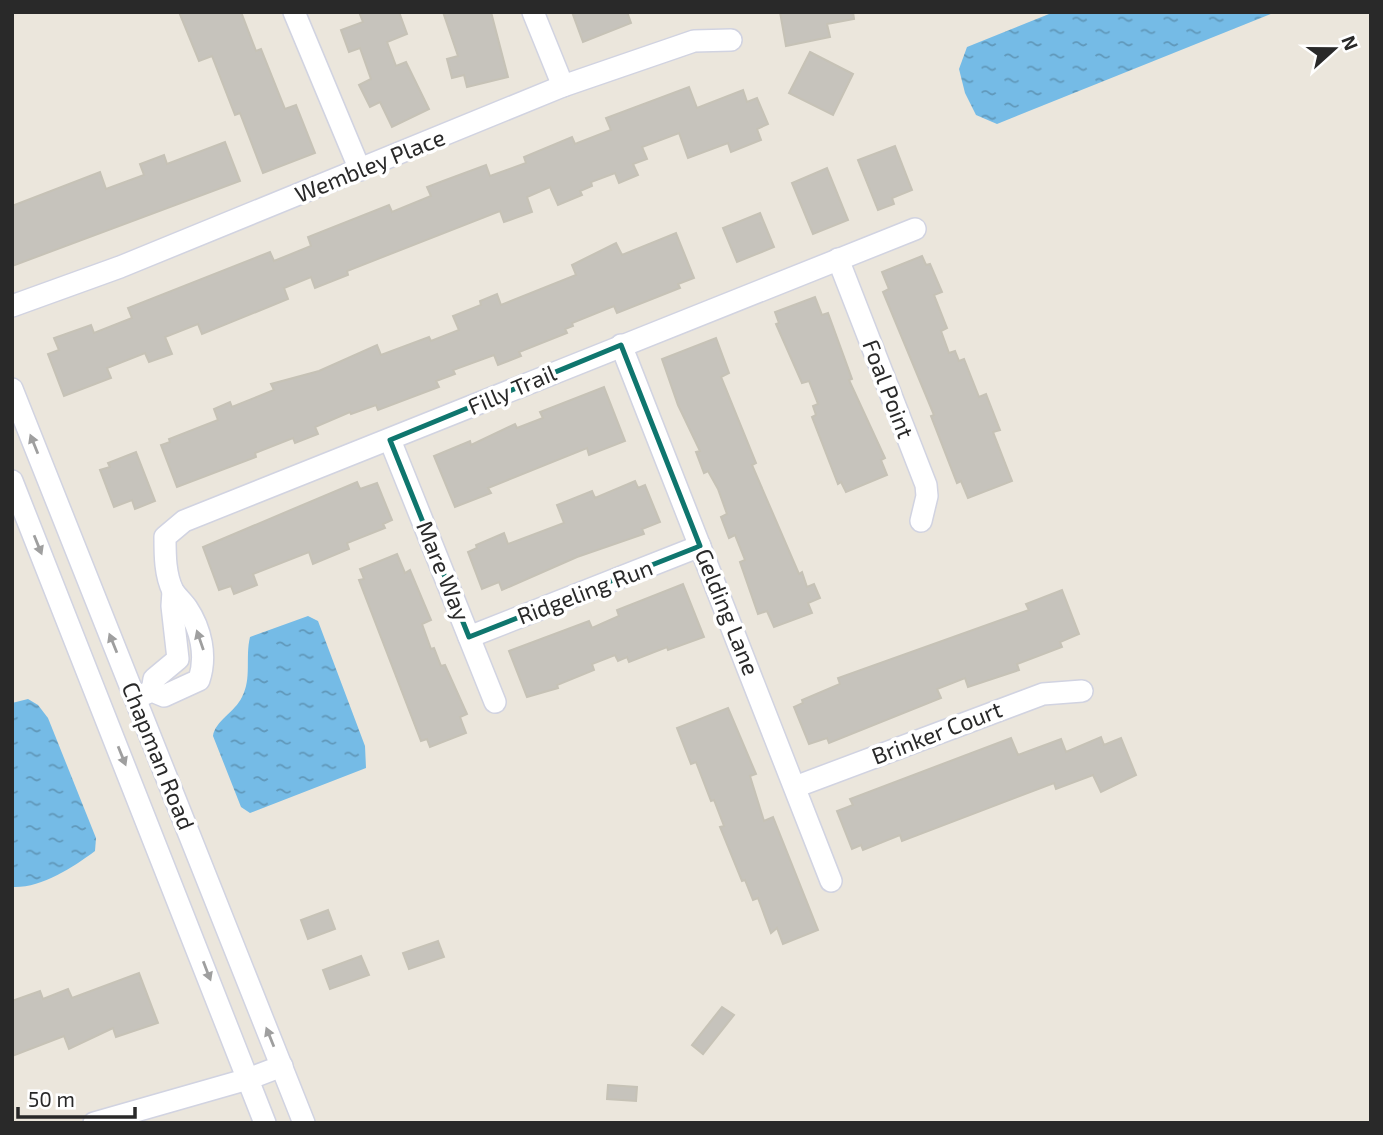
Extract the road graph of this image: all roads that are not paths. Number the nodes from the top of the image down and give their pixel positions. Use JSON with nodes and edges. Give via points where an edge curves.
{"nodes":[{"id":1,"x":294,"y":12,"type":"edge"},
{"id":2,"x":533,"y":12,"type":"edge"},
{"id":3,"x":731,"y":40,"type":"dead end"},
{"id":4,"x":564,"y":86,"type":"junction"},
{"id":5,"x":360,"y":170,"type":"junction"},
{"id":6,"x":915,"y":229,"type":"dead end"},
{"id":7,"x":838,"y":259,"type":"junction"},
{"id":8,"x":12,"y":306,"type":"edge"},
{"id":9,"x":621,"y":345,"type":"junction"},
{"id":10,"x":12,"y":389,"type":"edge"},
{"id":11,"x":390,"y":440,"type":"junction"},
{"id":12,"x":12,"y":481,"type":"edge"},
{"id":13,"x":921,"y":521,"type":"dead end"},
{"id":14,"x":701,"y":546,"type":"junction"},
{"id":15,"x":173,"y":591,"type":"junction"},
{"id":16,"x":469,"y":637,"type":"junction"},
{"id":17,"x":178,"y":659,"type":"junction"},
{"id":18,"x":199,"y":680,"type":"junction"},
{"id":19,"x":1082,"y":691,"type":"dead end"},
{"id":20,"x":144,"y":695,"type":"junction"},
{"id":21,"x":495,"y":702,"type":"dead end"},
{"id":22,"x":795,"y":787,"type":"junction"},
{"id":23,"x":831,"y":881,"type":"dead end"},
{"id":24,"x":282,"y":1066,"type":"junction"},
{"id":25,"x":248,"y":1079,"type":"junction"},
{"id":26,"x":94,"y":1123,"type":"edge"},
{"id":27,"x":265,"y":1123,"type":"edge"},
{"id":28,"x":304,"y":1123,"type":"edge"}],
"edges":[{"from":1,"to":5,"type":"street"},
{"from":2,"to":4,"type":"street"},
{"from":3,"to":4,"type":"street","name":"Wembley Place","via":[[694,41]]},
{"from":4,"to":5,"type":"street","name":"Wembley Place"},
{"from":5,"to":8,"type":"street","name":"Wembley Place"},
{"from":6,"to":7,"type":"street","name":"Filly Trail"},
{"from":7,"to":9,"type":"street","name":"Filly Trail"},
{"from":7,"to":13,"type":"street","name":"Foal Point","via":[[926,485]]},
{"from":9,"to":11,"type":"street","name":"Filly Trail"},
{"from":9,"to":14,"type":"street","name":"Gelding Lane"},
{"from":20,"to":10,"type":"street","name":"Chapman Road","one_way":true},
{"from":11,"to":15,"type":"street","name":"Filly Trail","via":[[184,521],[165,537],[165,561]]},
{"from":11,"to":16,"type":"street","name":"Mare Way"},
{"from":12,"to":25,"type":"street","name":"Chapman Road","one_way":true},
{"from":14,"to":16,"type":"street","name":"Ridgeling Run"},
{"from":14,"to":22,"type":"street","name":"Gelding Lane"},
{"from":15,"to":17,"type":"street"},
{"from":18,"to":15,"type":"street","one_way":true,"via":[[203,649],[188,609]]},
{"from":16,"to":21,"type":"street","name":"Mare Way"},
{"from":17,"to":18,"type":"street"},
{"from":17,"to":20,"type":"street","via":[[154,679]]},
{"from":18,"to":20,"type":"street","via":[[164,696]]},
{"from":19,"to":22,"type":"street","name":"Brinker Court","via":[[1043,694]]},
{"from":24,"to":20,"type":"street","name":"Chapman Road","one_way":true},
{"from":22,"to":23,"type":"street","name":"Gelding Lane"},
{"from":24,"to":25,"type":"street"},
{"from":24,"to":28,"type":"street","name":"Chapman Road"},
{"from":25,"to":26,"type":"street"},
{"from":25,"to":27,"type":"street","name":"Chapman Road"}]}
